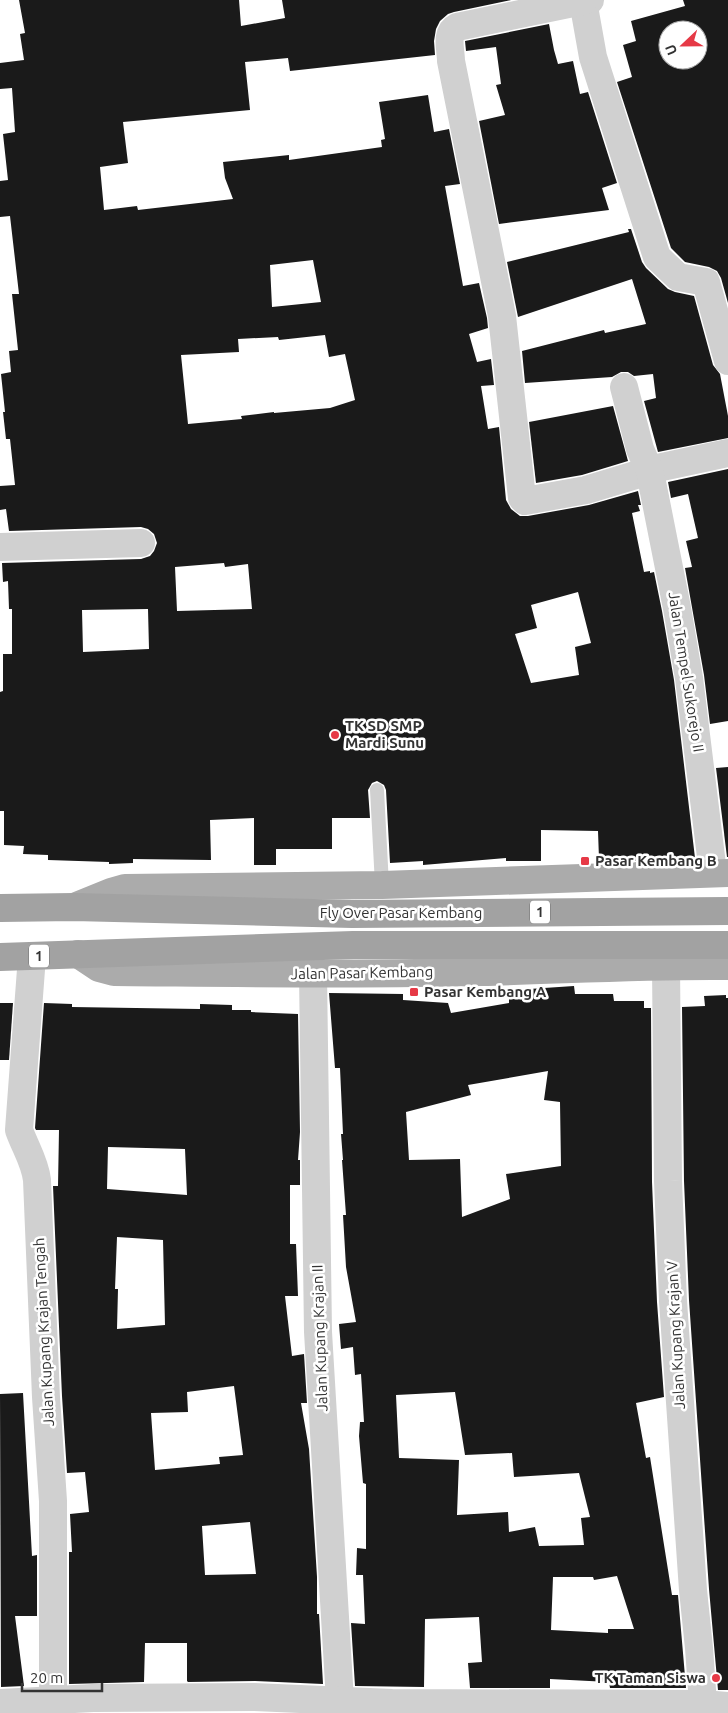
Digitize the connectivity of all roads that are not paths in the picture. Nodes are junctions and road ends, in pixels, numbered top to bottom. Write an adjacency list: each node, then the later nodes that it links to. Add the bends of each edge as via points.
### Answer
1 (587, 1): 2 (street, via 593,57 657,257 678,277 706,282); 5 (street, via 457,27 450,34 451,61 502,316 522,498 525,501 586,490)
2 (728, 360)
3 (624, 387): 5 (street, Jalan Tempel Sukorejo II, via 640,449)
4 (728, 453): 5 (street)
5 (650, 472): 9 (street, Jalan Tempel Sukorejo II, via 689,678 711,844)
6 (141, 543): 7 (street)
7 (0, 548)
8 (377, 790): 10 (lane)
9 (721, 873): 10 (main road)
10 (382, 885): 11 (main road, via 125,888)
11 (74, 907): 12 (highway, 1); 13 (highway, Fly Over Pasar Kembang / 1, via 352,914)
12 (0, 908)
13 (728, 910)
14 (728, 945): 15 (highway, 1, via 353,945)
15 (78, 954): 16 (highway, 1); 20 (main road, Jalan Pasar Kembang, via 99,968 114,972)
16 (32, 956): 17 (highway, 1); 25 (street, Jalan Kupang Krajan Tengah, via 19,1130 36,1169 37,1180 53,1501)
17 (0, 957)
18 (666, 965): 19 (main road, Jalan Pasar Kembang); 20 (main road, Jalan Pasar Kembang); 24 (street, Jalan Kupang Krajan V, via 668,1181 673,1300 699,1648)
19 (728, 966)
20 (313, 974): 26 (street, Jalan Kupang Krajan II, via 318,1332)
21 (0, 1703): 25 (street)
22 (146, 1705): 23 (street); 25 (street)
23 (263, 1705): 26 (street)
24 (715, 1705): 28 (street)
25 (53, 1706)
26 (341, 1707): 27 (street)
27 (435, 1708): 28 (street)
28 (618, 1709)

